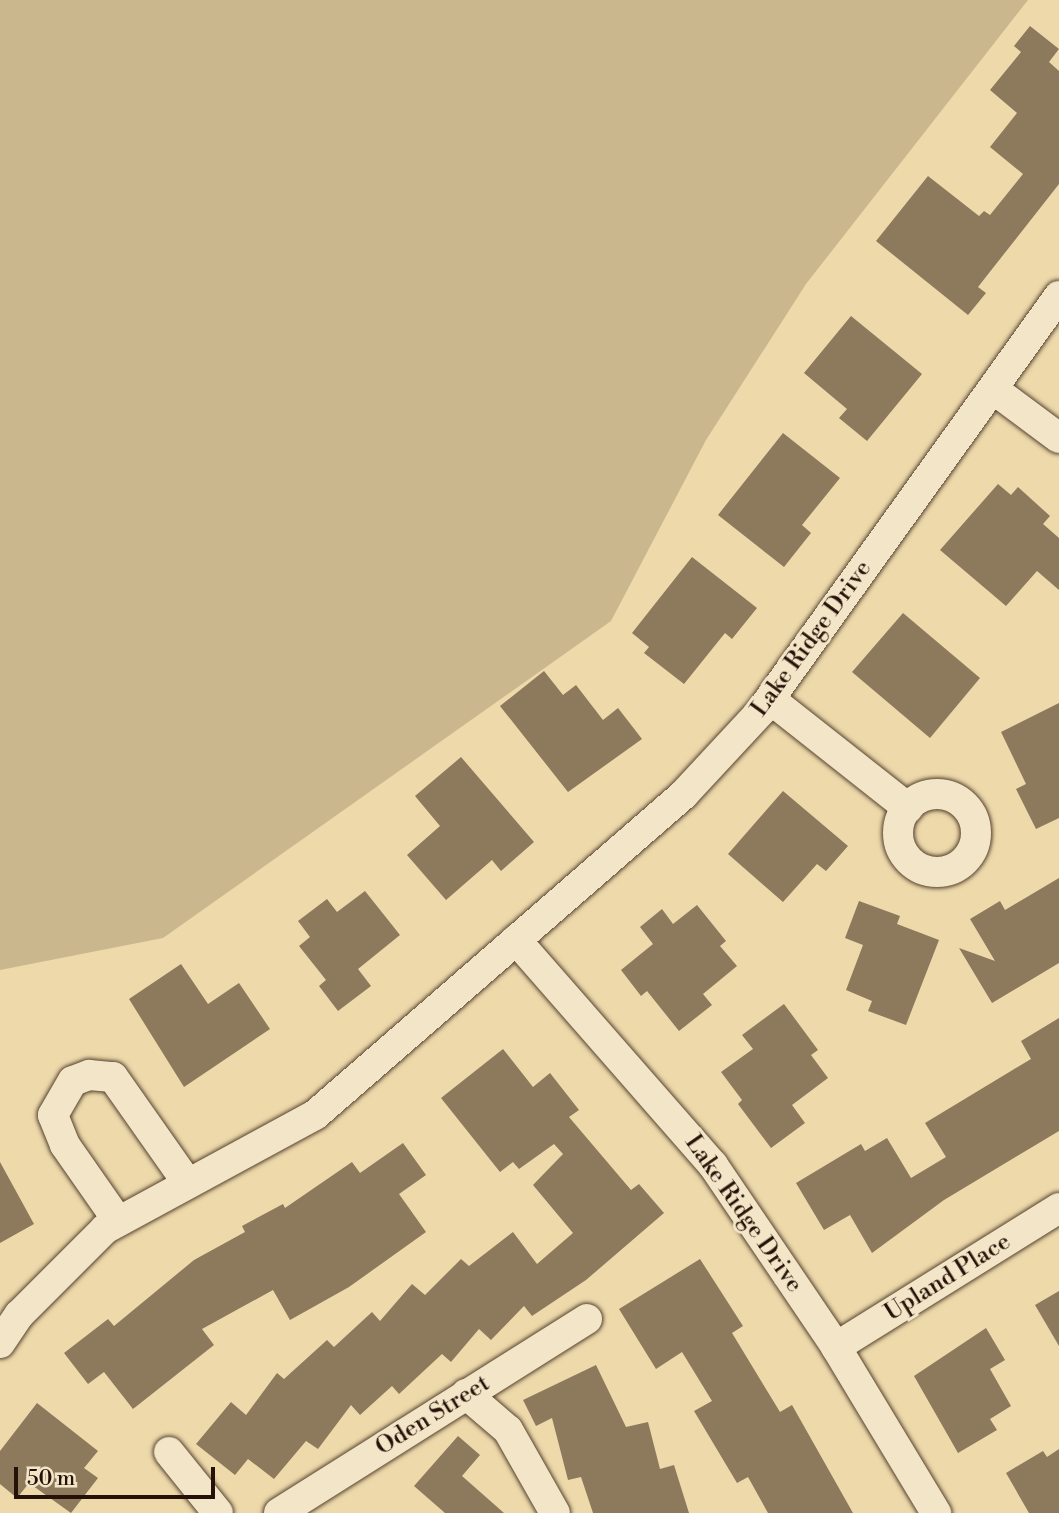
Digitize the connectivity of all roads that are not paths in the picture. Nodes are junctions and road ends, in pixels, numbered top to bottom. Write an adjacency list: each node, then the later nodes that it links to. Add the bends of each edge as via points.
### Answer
1 (1059, 296): 2 (street, Lake Ridge Drive)
2 (993, 389): 3 (street); 4 (street, Lake Ridge Drive)
3 (1059, 438)
4 (770, 699): 5 (street); 6 (street, Lake Ridge Drive, via 684,794)
5 (908, 808)
6 (516, 940): 7 (street, Lake Ridge Drive, via 314,1115); 12 (street, Lake Ridge Drive, via 713,1165)
7 (186, 1181): 9 (street, Lake Ridge Drive); 9 (street, via 113,1077 89,1075 73,1081 53,1115 65,1145)
8 (1059, 1208): 12 (street, Upland Place)
9 (118, 1221): 11 (street, Lake Ridge Drive, via 19,1315)
10 (587, 1319): 13 (street, Oden Street)
11 (0, 1343)
12 (836, 1348): 18 (street, Lake Ridge Drive)
13 (466, 1394): 16 (street, Oden Street); 17 (street, via 508,1430)
14 (169, 1452): 15 (street)
15 (218, 1513)
16 (279, 1513)
17 (555, 1513)
18 (936, 1513)

